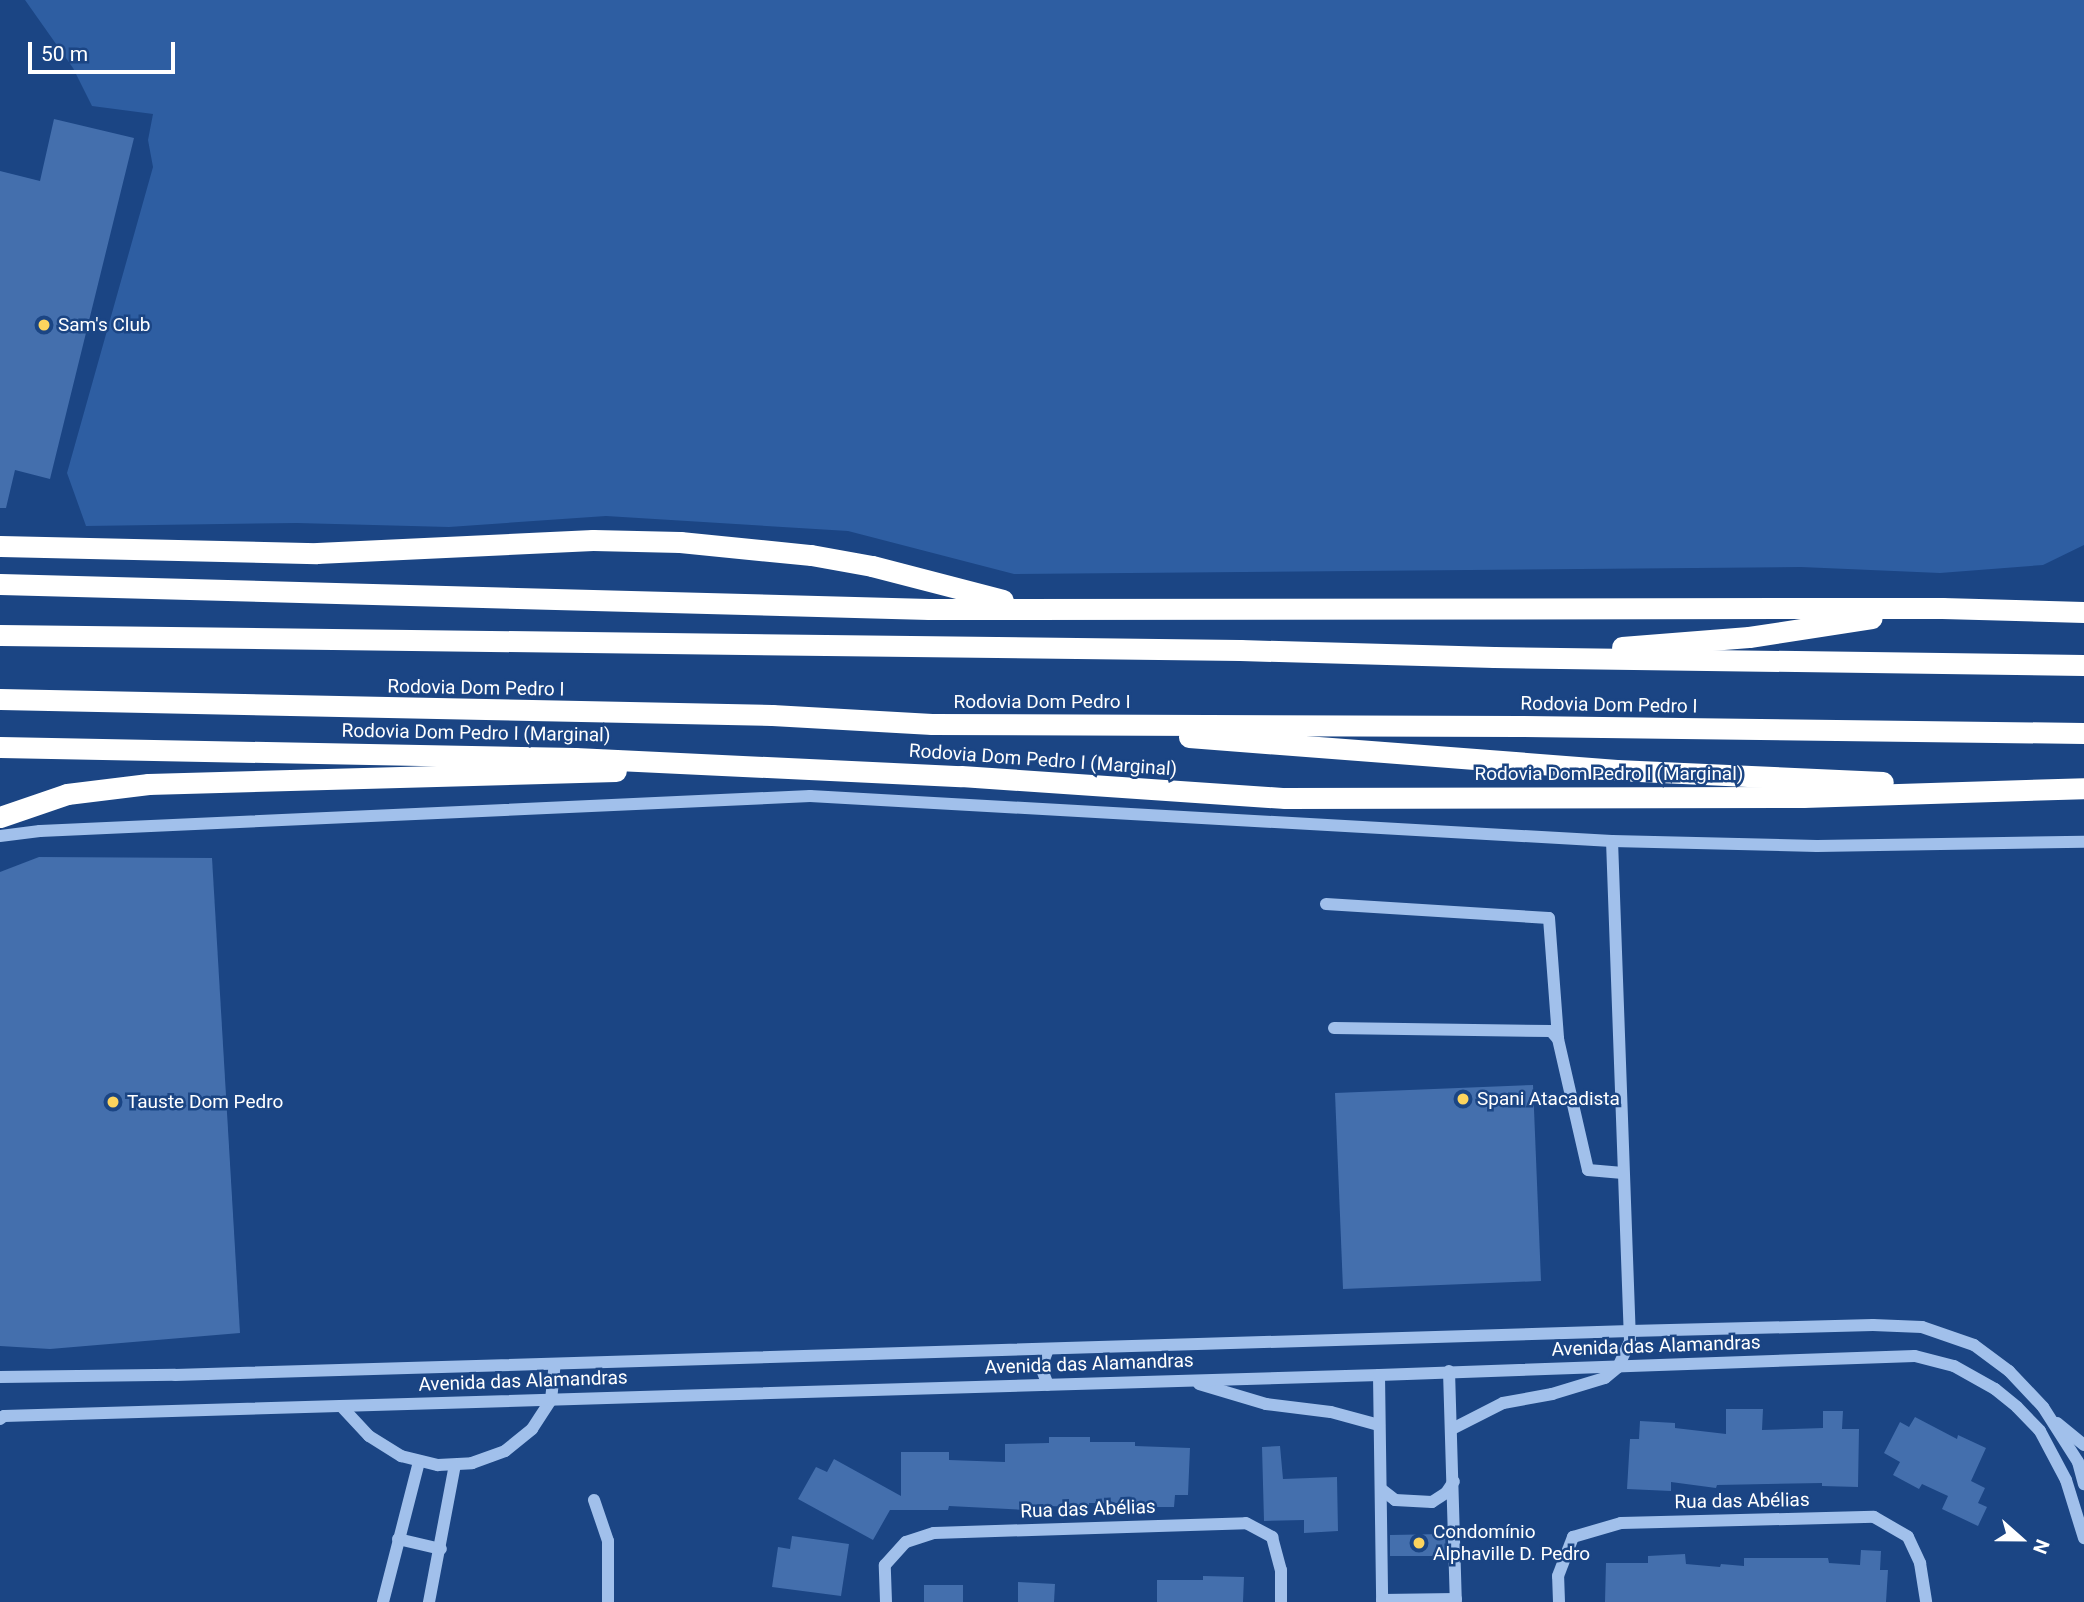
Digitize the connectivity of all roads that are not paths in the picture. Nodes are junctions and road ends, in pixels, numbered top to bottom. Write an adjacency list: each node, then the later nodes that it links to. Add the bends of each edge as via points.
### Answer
1 (0, 546): 3 (highway, via 317,553 593,540 680,541 872,566)
2 (0, 584): 3 (highway, via 929,609)
3 (1029, 606): 4 (highway)
4 (1942, 608): 5 (highway); 7 (highway, via 1749,637)
5 (2084, 612)
6 (0, 635): 7 (highway)
7 (1494, 657): 8 (highway)
8 (2084, 665)
9 (0, 699): 10 (highway, Rodovia Dom Pedro I)
10 (1012, 724): 11 (highway, Rodovia Dom Pedro I); 15 (highway, via 1617,769)
11 (2084, 733)
12 (0, 747): 13 (highway, Rodovia Dom Pedro I (Marginal), via 548,757)
13 (727, 765): 15 (highway, Rodovia Dom Pedro I (Marginal), via 1285,798 1803,797); 16 (highway, via 555,775 148,784 66,794)
14 (2084, 788): 15 (highway, Rodovia Dom Pedro I (Marginal))
15 (2038, 789)
16 (0, 817)
17 (0, 836): 18 (street, via 810,796)
18 (1612, 841): 19 (street, via 1817,846); 23 (street)
19 (2084, 842)
20 (1326, 904): 22 (street, via 1549,918)
21 (1334, 1028): 22 (street, via 1551,1031)
22 (1558, 1039): 23 (street, via 1588,1170)
23 (1623, 1173): 24 (street)
24 (1630, 1331): 25 (street, Avenida das Alamandras); 27 (street); 36 (street, Avenida das Alamandras, via 1873,1325 1934,1329 1975,1345 2009,1371)
25 (1048, 1349): 26 (street, Avenida das Alamandras); 32 (street, via 1041,1367)
26 (555, 1364): 30 (street, Avenida das Alamandras); 33 (street)
27 (1618, 1367): 28 (street, Avenida das Alamandras); 38 (street, via 1605,1378 1503,1403); 46 (street, Avenida das Alamandras, via 1915,1356 1954,1366 1996,1389 2040,1431 2066,1480)
28 (1449, 1371): 29 (street, Avenida das Alamandras); 38 (street)
29 (1379, 1375): 31 (street, Avenida das Alamandras); 37 (street)
30 (0, 1377)
31 (1187, 1381): 32 (street, Avenida das Alamandras); 37 (street, via 1266,1404 1331,1412)
32 (1048, 1385): 33 (street, Avenida das Alamandras)
33 (551, 1400): 34 (street, Avenida das Alamandras); 41 (street, via 543,1416 519,1441 489,1458)
34 (341, 1406): 35 (street, Avenida das Alamandras); 40 (street, via 384,1447)
35 (1, 1416)
36 (2049, 1416): 39 (street); 43 (street, Avenida das Alamandras, via 2078,1462)
37 (1380, 1425): 44 (street)
38 (1452, 1429): 42 (street)
39 (2084, 1444)
40 (419, 1462): 41 (street); 47 (street)
41 (455, 1465): 48 (street)
42 (1454, 1481): 44 (street, via 1432,1502 1395,1500); 50 (street)
43 (2084, 1484)
44 (1381, 1489): 49 (street)
45 (594, 1500): 53 (street, via 608,1541)
46 (2084, 1538)
47 (398, 1539): 48 (street); 51 (street)
48 (441, 1549): 52 (street)
49 (1382, 1601): 50 (street)
50 (1456, 1601)
51 (383, 1602)
52 (429, 1602)
53 (608, 1602)
54 (886, 1602): 55 (street, Rua das Abélias, via 885,1565 906,1542 934,1533 1246,1524 1272,1537 1281,1570)
55 (1281, 1602)
56 (1559, 1602): 57 (street, Rua das Abélias, via 1558,1576 1573,1537 1621,1523 1874,1517 1908,1537 1920,1563)
57 (1926, 1602)

